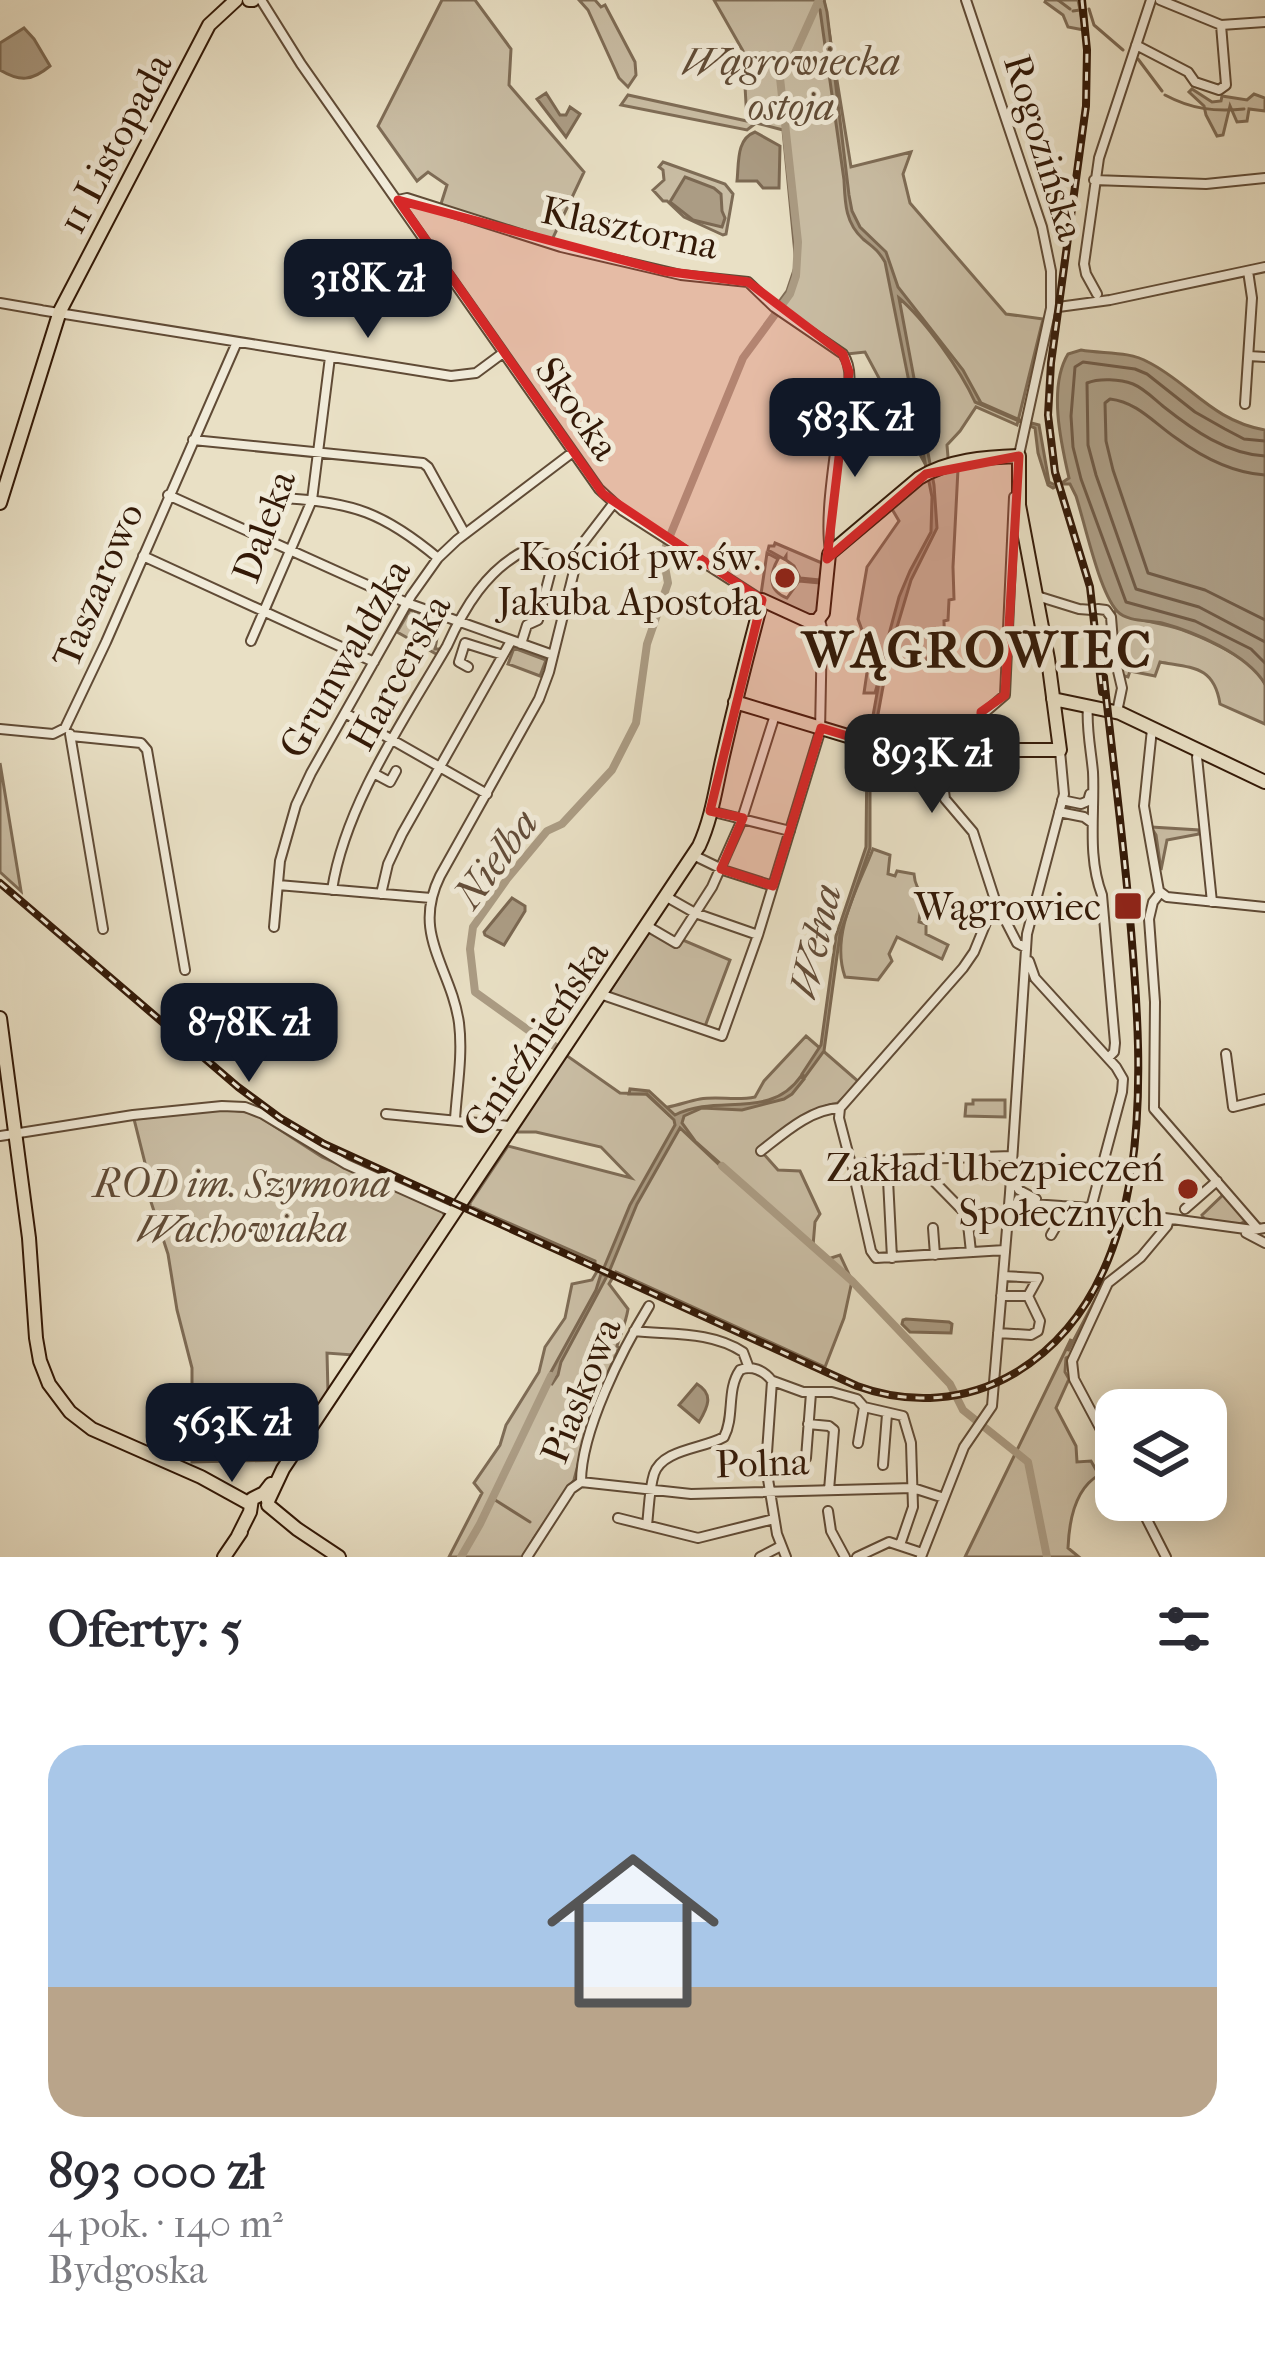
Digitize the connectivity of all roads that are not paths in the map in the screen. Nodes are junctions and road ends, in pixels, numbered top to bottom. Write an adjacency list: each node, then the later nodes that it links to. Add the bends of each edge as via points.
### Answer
1 (249, 0): 9 (street, Skocka, via 273,21); 16 (main road, 11 Listopada, via 215,17)
2 (966, 0): 14 (street, Rogozińska, via 1046,244)
3 (1155, 0): 5 (street); 6 (street)
4 (1265, 22): 5 (street)
5 (1221, 25): 6 (street, via 1220,90)
6 (1136, 46): 8 (street)
7 (1265, 178): 8 (street)
8 (1094, 180): 12 (street, via 1084,262)
9 (396, 193): 19 (street, Skocka); 36 (street, Klasztorna, via 542,242 745,281 843,353 846,404)
10 (1265, 267): 11 (street)
11 (1248, 271): 12 (street, via 1117,298); 20 (street)
12 (1092, 294): 14 (street)
13 (0, 303): 15 (street)
14 (1052, 308): 27 (street, Rogozińska)
15 (42, 311): 16 (street); 18 (street, via 51,324)
16 (59, 314): 17 (street); 18 (main road, 11 Listopada)
17 (237, 342): 21 (street); 24 (street, Taszarowo)
18 (49, 344): 30 (main road, 11 Listopada)
19 (503, 353): 21 (street, via 462,376); 25 (street, Skocka)
20 (1249, 356): 22 (street); 23 (street)
21 (330, 357): 26 (street, Daleka)
22 (1265, 357)
23 (1245, 404)
24 (193, 440): 26 (street); 28 (street, Taszarowo)
25 (572, 452): 31 (street, Skocka); 34 (street, Grunwaldzka)
26 (318, 453): 29 (street, Daleka); 34 (street, via 426,464)
27 (1019, 456): 33 (main road); 36 (main road, via 922,476)
28 (168, 495): 35 (street); 38 (street, Taszarowo)
29 (312, 500): 32 (street, via 284,498); 35 (street, Daleka); 39 (street, via 377,515)
30 (0, 503)
31 (614, 504): 40 (street); 44 (street, Skocka)
32 (280, 505)
33 (1017, 527): 41 (main road); 42 (street)
34 (465, 534): 39 (street, Grunwaldzka)
35 (291, 551): 45 (street); 46 (street, Daleka)
36 (830, 553): 47 (main road, Klasztorna)
37 (555, 555): 40 (street, Harcerska); 48 (street, Harcerska, via 518,554 483,584); 50 (street, via 538,620)
38 (143, 556): 46 (street); 64 (street, Taszarowo)
39 (438, 558): 45 (street, Grunwaldzka)
40 (577, 560): 52 (street)
41 (1030, 565): 42 (street); 43 (main road)
42 (1010, 568): 68 (street, via 1005,695 983,714)
43 (1036, 596): 55 (main road); 58 (street, via 1111,617 1122,688)
44 (762, 600): 47 (main road); 56 (main road, Gnieźnieńska)
45 (406, 604): 48 (street); 53 (street, Grunwaldzka)
46 (264, 611): 49 (street, Daleka); 53 (street)
47 (819, 619): 61 (street, Klasztorna)
48 (458, 622): 50 (street); 65 (street, Harcerska)
49 (250, 641)
50 (516, 643): 51 (street); 52 (street)
51 (503, 655): 54 (street, via 465,643 459,662); 71 (street)
52 (553, 655): 77 (street)
53 (374, 662): 59 (street, Grunwaldzka)
54 (468, 667)
55 (1053, 699): 57 (main road); 69 (main road)
56 (736, 702): 60 (main road); 79 (main road, Gnieźnieńska)
57 (1090, 710): 58 (main road); 75 (street)
58 (1117, 712): 62 (main road)
59 (345, 713): 65 (street); 86 (street, Grunwaldzka, via 296,805)
60 (776, 713): 61 (main road); 81 (street)
61 (819, 728): 66 (main road); 83 (street, Klasztorna)
62 (1152, 728): 70 (main road); 89 (street, via 1144,806)
63 (0, 729): 64 (street)
64 (68, 732): 99 (street); 102 (street, via 147,750)
65 (393, 741): 71 (street); 73 (street, Harcerska)
66 (874, 746): 67 (main road); 76 (street, via 902,755 904,778)
67 (964, 748): 68 (main road); 76 (street)
68 (981, 748): 69 (main road)
69 (1060, 750): 78 (street)
70 (1198, 750): 74 (main road); 93 (street)
71 (440, 767): 77 (street); 90 (street, via 397,844)
72 (396, 771): 73 (street, via 390,782)
73 (375, 773): 88 (street, Harcerska, via 343,840)
74 (1265, 782)
75 (1093, 785): 78 (street, via 1086,802); 82 (street)
76 (944, 790): 94 (street, via 970,828)
77 (487, 794): 92 (street)
78 (1063, 800): 80 (street)
79 (710, 811): 81 (street); 84 (main road, Gnieźnieńska)
80 (1059, 812): 82 (street); 101 (street)
81 (742, 819): 83 (street); 85 (street)
82 (1090, 822): 107 (street, via 1115,1046)
83 (790, 831): 87 (street, Klasztorna)
84 (693, 855): 85 (street); 91 (main road, Gnieźnieńska)
85 (721, 869): 87 (street); 96 (street)
86 (278, 885): 88 (street); 98 (street, Grunwaldzka)
87 (773, 886): 100 (street, Klasztorna)
88 (332, 890): 90 (street)
89 (1160, 893): 93 (street); 119 (street, via 1149,916 1154,1107)
90 (381, 894): 92 (street)
91 (667, 897): 96 (street); 97 (main road, Gnieźnieńska)
92 (431, 898): 111 (street, via 430,937 460,1033)
93 (1212, 902): 95 (street)
94 (994, 906): 101 (street); 109 (street, via 963,968)
95 (1265, 907)
96 (695, 913): 97 (street, via 676,944); 100 (street)
97 (646, 926): 104 (main road, Gnieźnieńska)
98 (274, 927)
99 (103, 929)
100 (758, 935): 104 (street, Klasztorna, via 722,1036)
101 (1028, 944): 103 (street)
102 (185, 970)
103 (1029, 975): 107 (street); 115 (street)
104 (600, 994): 112 (main road, Gnieźnieńska)
105 (0, 1018): 113 (main road)
106 (1226, 1054): 108 (street, via 1233,1107)
107 (1108, 1058): 122 (street, via 1123,1088)
108 (1265, 1100)
109 (840, 1108): 114 (street, via 808,1118); 118 (street)
110 (386, 1114): 111 (street)
111 (455, 1119): 112 (street)
112 (512, 1127): 124 (main road, Gnieźnieńska)
113 (8, 1135): 124 (street, via 244,1106); 155 (main road, via 49,1384 92,1430)
114 (761, 1151)
115 (1012, 1156): 117 (street); 120 (street)
116 (887, 1160): 117 (street); 118 (street); 132 (street)
117 (918, 1160): 130 (street, via 967,1215)
118 (854, 1166): 132 (street, via 872,1255)
119 (1216, 1181): 123 (street); 127 (street)
120 (1017, 1197): 121 (street); 122 (street); 129 (street)
121 (1061, 1206): 122 (street); 128 (street)
122 (1091, 1208): 125 (street)
123 (1185, 1209)
124 (454, 1213): 155 (main road, Gnieźnieńska)
125 (1169, 1219): 127 (street); 144 (street, via 1108,1283 1072,1361)
126 (933, 1228): 131 (street)
127 (1259, 1232)
128 (1051, 1235)
129 (1005, 1250): 130 (street); 133 (street)
130 (971, 1252): 131 (street)
131 (934, 1255): 132 (street)
132 (892, 1258)
133 (1003, 1276): 134 (street); 135 (street, via 1038,1278)
134 (1001, 1296): 135 (street); 138 (street)
135 (1028, 1297): 138 (street, via 1038,1331)
136 (649, 1306): 137 (street, Piaskowa)
137 (634, 1330): 139 (street, via 709,1337 743,1352); 149 (street, Piaskowa, via 599,1408)
138 (998, 1333): 154 (street, via 993,1402)
139 (749, 1368): 140 (street); 151 (street, via 733,1380 724,1438 665,1459)
140 (772, 1381): 141 (street); 153 (street)
141 (811, 1393): 142 (street, via 832,1392); 145 (street)
142 (865, 1407): 143 (street); 146 (street)
143 (886, 1414): 148 (street); 150 (street, via 907,1424)
144 (1095, 1418)
145 (808, 1424): 147 (street); 152 (street, via 834,1430)
146 (858, 1443)
147 (806, 1458)
148 (883, 1465)
149 (581, 1482): 151 (street, Polna); 166 (street, Piaskowa)
150 (913, 1488): 152 (street, Polna); 154 (street, Polna); 161 (street)
151 (652, 1490): 153 (street, Polna); 160 (street)
152 (829, 1490): 153 (street, Polna)
153 (769, 1492): 158 (street)
154 (944, 1498): 163 (street)
155 (259, 1504): 164 (main road, Gnieźnieńska); 165 (main road)
156 (828, 1511): 169 (street)
157 (618, 1518): 160 (street)
158 (774, 1519): 160 (street, via 698,1538); 162 (street)
159 (1148, 1521): 171 (street)
160 (647, 1526)
161 (900, 1545): 163 (street); 170 (street, via 887,1542)
162 (781, 1546): 167 (street); 168 (street)
163 (921, 1555)
164 (224, 1557)
165 (339, 1557)
166 (527, 1557)
167 (760, 1557)
168 (786, 1557)
169 (845, 1557)
170 (857, 1557)
171 (1166, 1557)

